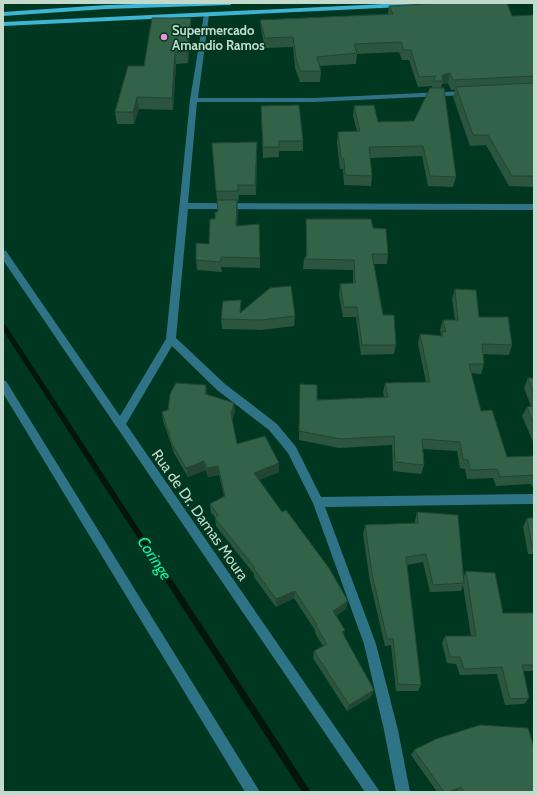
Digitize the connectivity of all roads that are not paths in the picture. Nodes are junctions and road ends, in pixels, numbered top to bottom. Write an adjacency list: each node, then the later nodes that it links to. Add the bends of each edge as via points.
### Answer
1 (230, 3): 3 (main road)
2 (444, 3): 5 (main road)
3 (106, 5): 4 (main road)
4 (3, 14)
5 (206, 15): 6 (main road); 8 (street)
6 (3, 24)
7 (471, 93): 8 (street, via 313,100)
8 (194, 100): 9 (street)
9 (185, 206): 10 (street); 12 (street)
10 (534, 207)
11 (3, 253): 14 (street, Rua de Dr. Damas Moura)
12 (171, 339): 14 (street); 16 (street, via 221,387 273,427 292,450)
13 (3, 384): 17 (street)
14 (120, 425): 18 (street, Rua de Dr. Damas Moura)
15 (534, 499): 16 (street)
16 (318, 502): 19 (street, via 370,644)
17 (253, 792)
18 (373, 792)
19 (403, 792)

